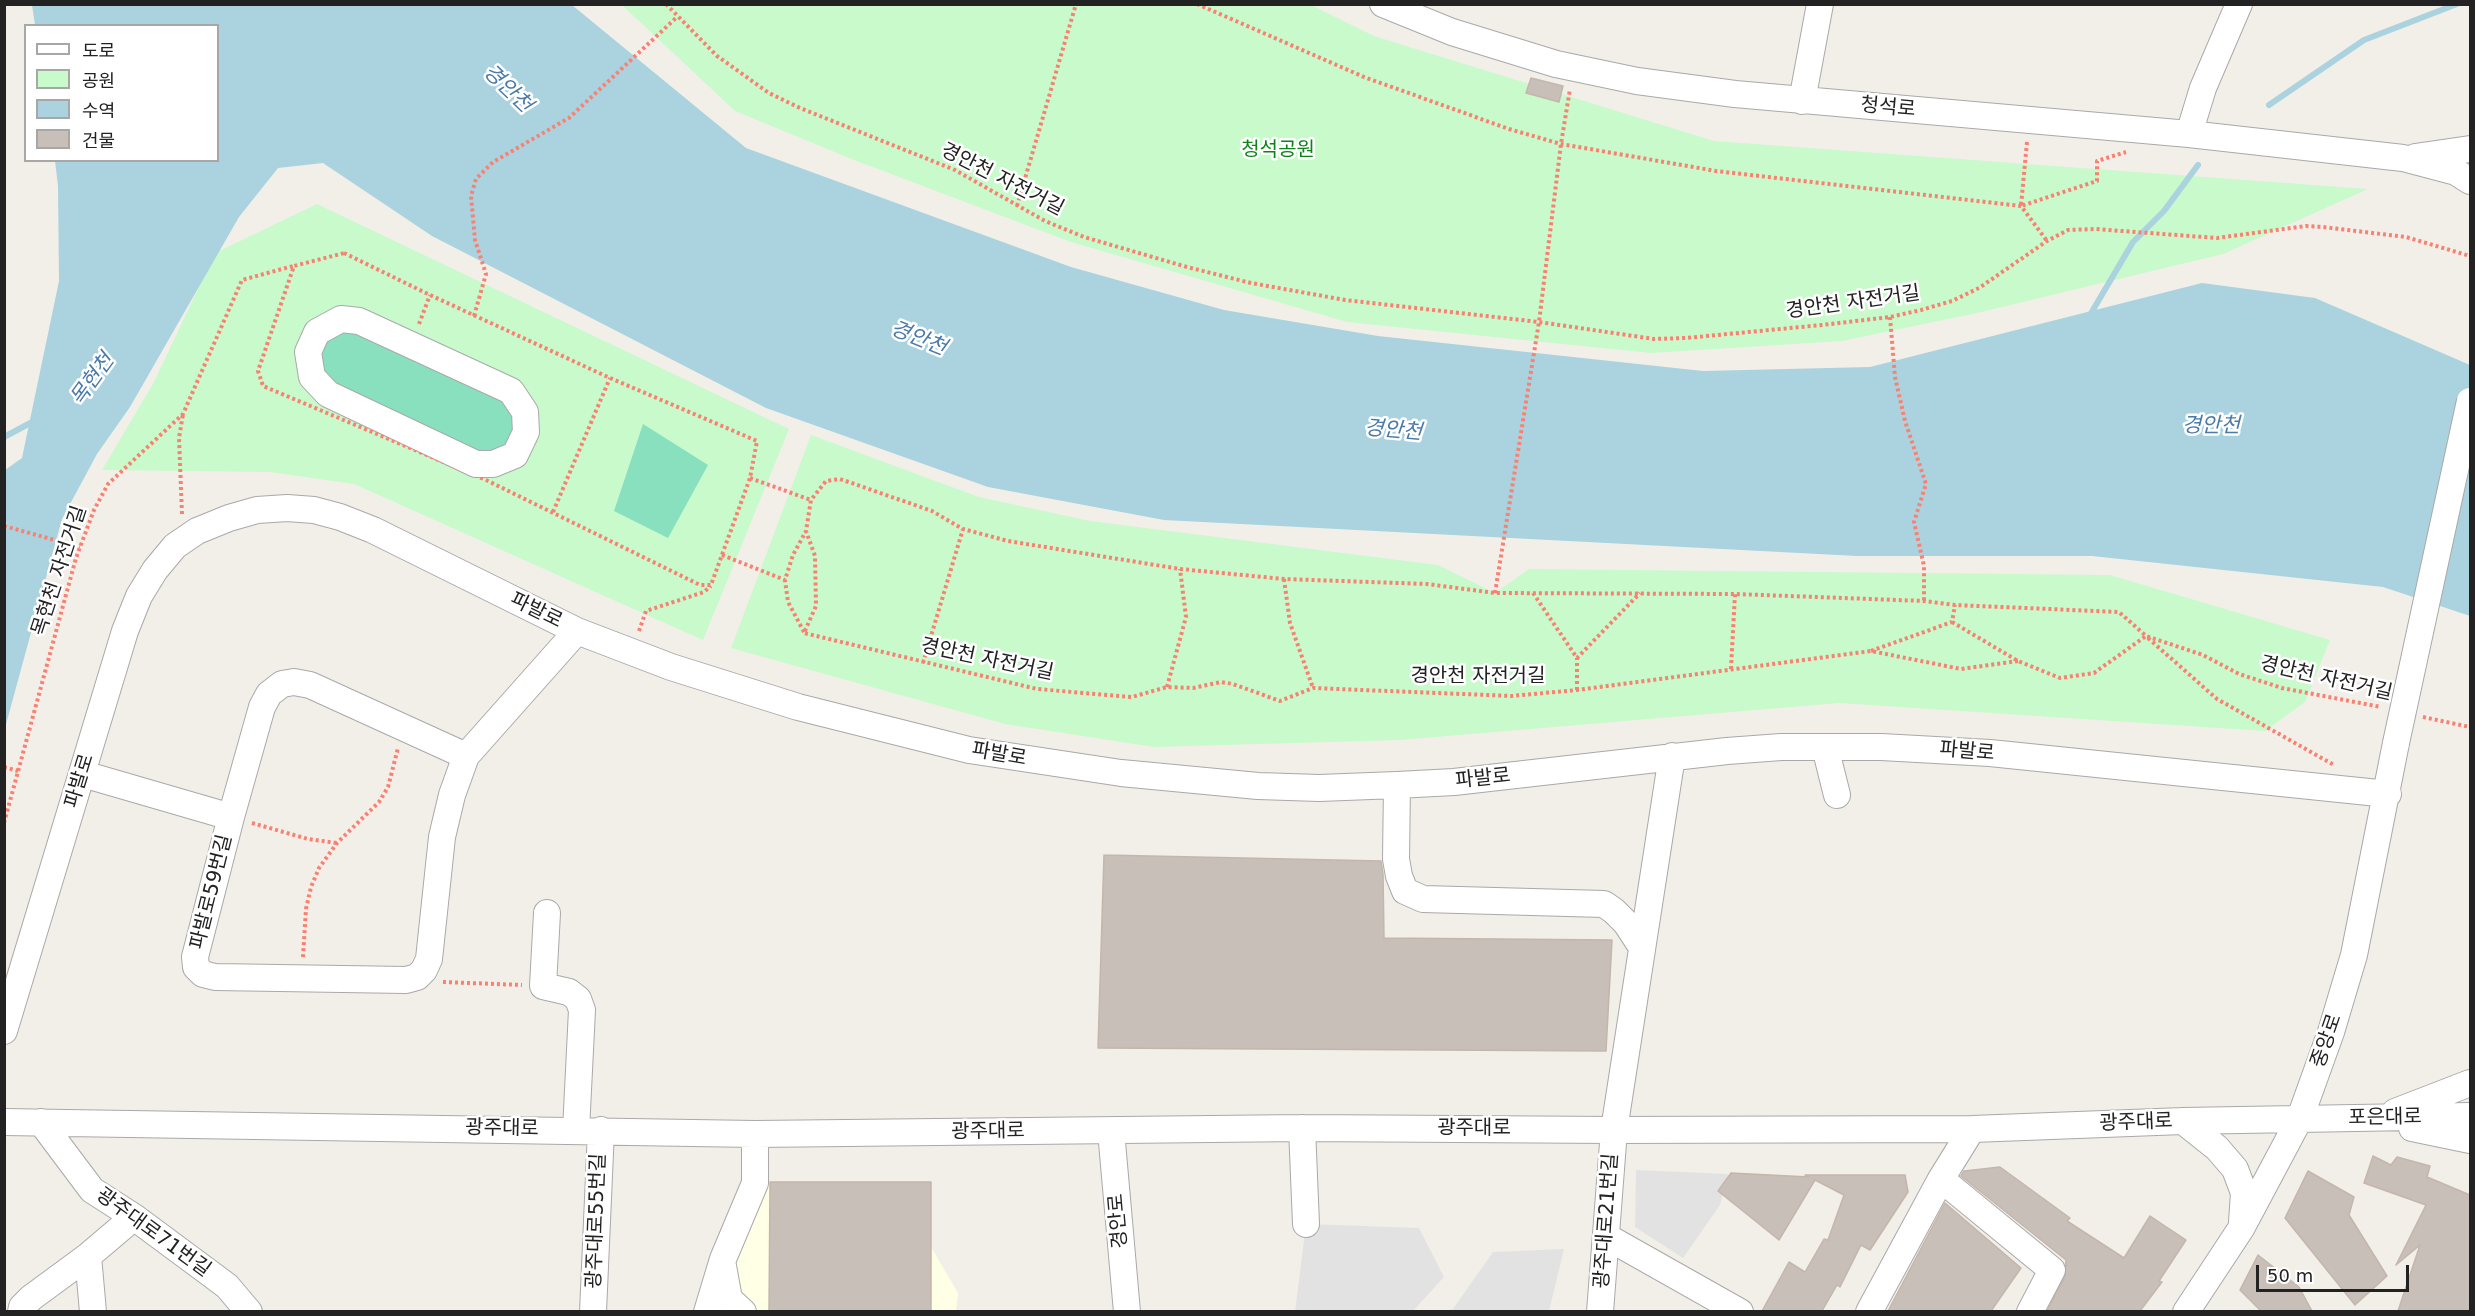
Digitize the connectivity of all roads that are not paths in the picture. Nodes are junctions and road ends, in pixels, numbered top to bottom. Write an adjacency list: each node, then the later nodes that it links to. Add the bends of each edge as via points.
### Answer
1 (1383, 4): 4 (street, 청석로, via 1452,32 1574,68 1685,88)
2 (1820, 4): 4 (street)
3 (2239, 4): 5 (street, via 2203,88)
4 (1802, 100): 5 (street, 청석로)
5 (2189, 134): 7 (street, 청석로)
6 (2467, 147): 7 (street)
7 (2403, 158): 8 (street)
8 (2429, 165): 9 (street, via 2456,172); 10 (street)
9 (2470, 181)
10 (2470, 198)
11 (411, 345): 11 (street, via 510,391 525,412 526,422 526,432 515,455 493,464 476,464 328,394 312,377 308,352 317,332 340,319 359,321)
12 (2470, 401): 19 (street, 중앙로, bridge)
13 (577, 632): 15 (street, 파발로59번길); 17 (street, 파발로, via 340,517 287,508 257,510 229,518 197,531 175,546 139,596); 18 (street, 파발로, via 798,707 969,750 1121,774 1258,786)
14 (1826, 747): 16 (street, 파발로); 19 (street, 파발로, via 1967,752); 20 (street)
15 (466, 756): 21 (street, 파발로59번길, via 310,685 282,684 269,694 262,707); 21 (street, 파발로59번길, via 442,837 429,959 417,977 406,980 203,974 196,967 195,957)
16 (1672, 756): 18 (street, 파발로, via 1592,768); 23 (street, 광주대로21번길)
17 (83, 774): 21 (street); 24 (street, 파발로)
18 (1397, 785): 23 (street, via 1396,859 1405,891 1423,899 1604,904 1626,923)
19 (2388, 794): 27 (street, 중앙로, via 2354,954)
20 (1837, 795)
21 (231, 817)
22 (547, 914): 34 (street, 광주대로55번길, via 543,986 569,992 578,999 582,1010)
23 (1641, 946): 35 (street, 광주대로21번길)
24 (4, 1031)
25 (2470, 1083): 28 (street)
26 (2470, 1116): 28 (street, 포은대로)
27 (2300, 1118): 28 (street, 포은대로); 29 (street, 광주대로); 42 (street, 중앙로)
28 (2373, 1119): 38 (street)
29 (2183, 1121): 33 (street, 광주대로); 42 (street, via 2217,1148 2235,1169 2244,1193)
30 (4, 1122): 31 (street, 광주대로)
31 (41, 1122): 34 (street, 광주대로); 40 (street, 광주대로71번길, via 92,1190)
32 (1302, 1128): 35 (street, 광주대로); 36 (street, 광주대로); 41 (street)
33 (1972, 1129): 35 (street, 광주대로); 39 (street)
34 (588, 1130): 37 (street, 광주대로); 49 (street, 광주대로55번길)
35 (1614, 1130): 43 (street, 광주대로21번길)
36 (1111, 1131): 37 (street, 광주대로); 52 (street, 경안로)
37 (755, 1134): 45 (street, via 755,1182)
38 (2470, 1140)
39 (1941, 1179): 55 (street); 56 (street, via 2052,1270)
40 (134, 1217): 44 (street); 48 (street, 광주대로71번길, via 227,1286)
41 (1306, 1224)
42 (2242, 1227): 57 (street, 중앙로)
43 (1607, 1238): 53 (street, 광주대로21번길); 54 (street)
44 (88, 1256): 46 (street, via 31,1298); 47 (street)
45 (723, 1259): 50 (street); 51 (street, via 729,1299)
46 (21, 1311)
47 (93, 1311)
48 (249, 1311)
49 (593, 1311)
50 (707, 1311)
51 (743, 1311)
52 (1127, 1311)
53 (1600, 1311)
54 (1740, 1311)
55 (1869, 1311)
56 (2030, 1311)
57 (2186, 1311)

